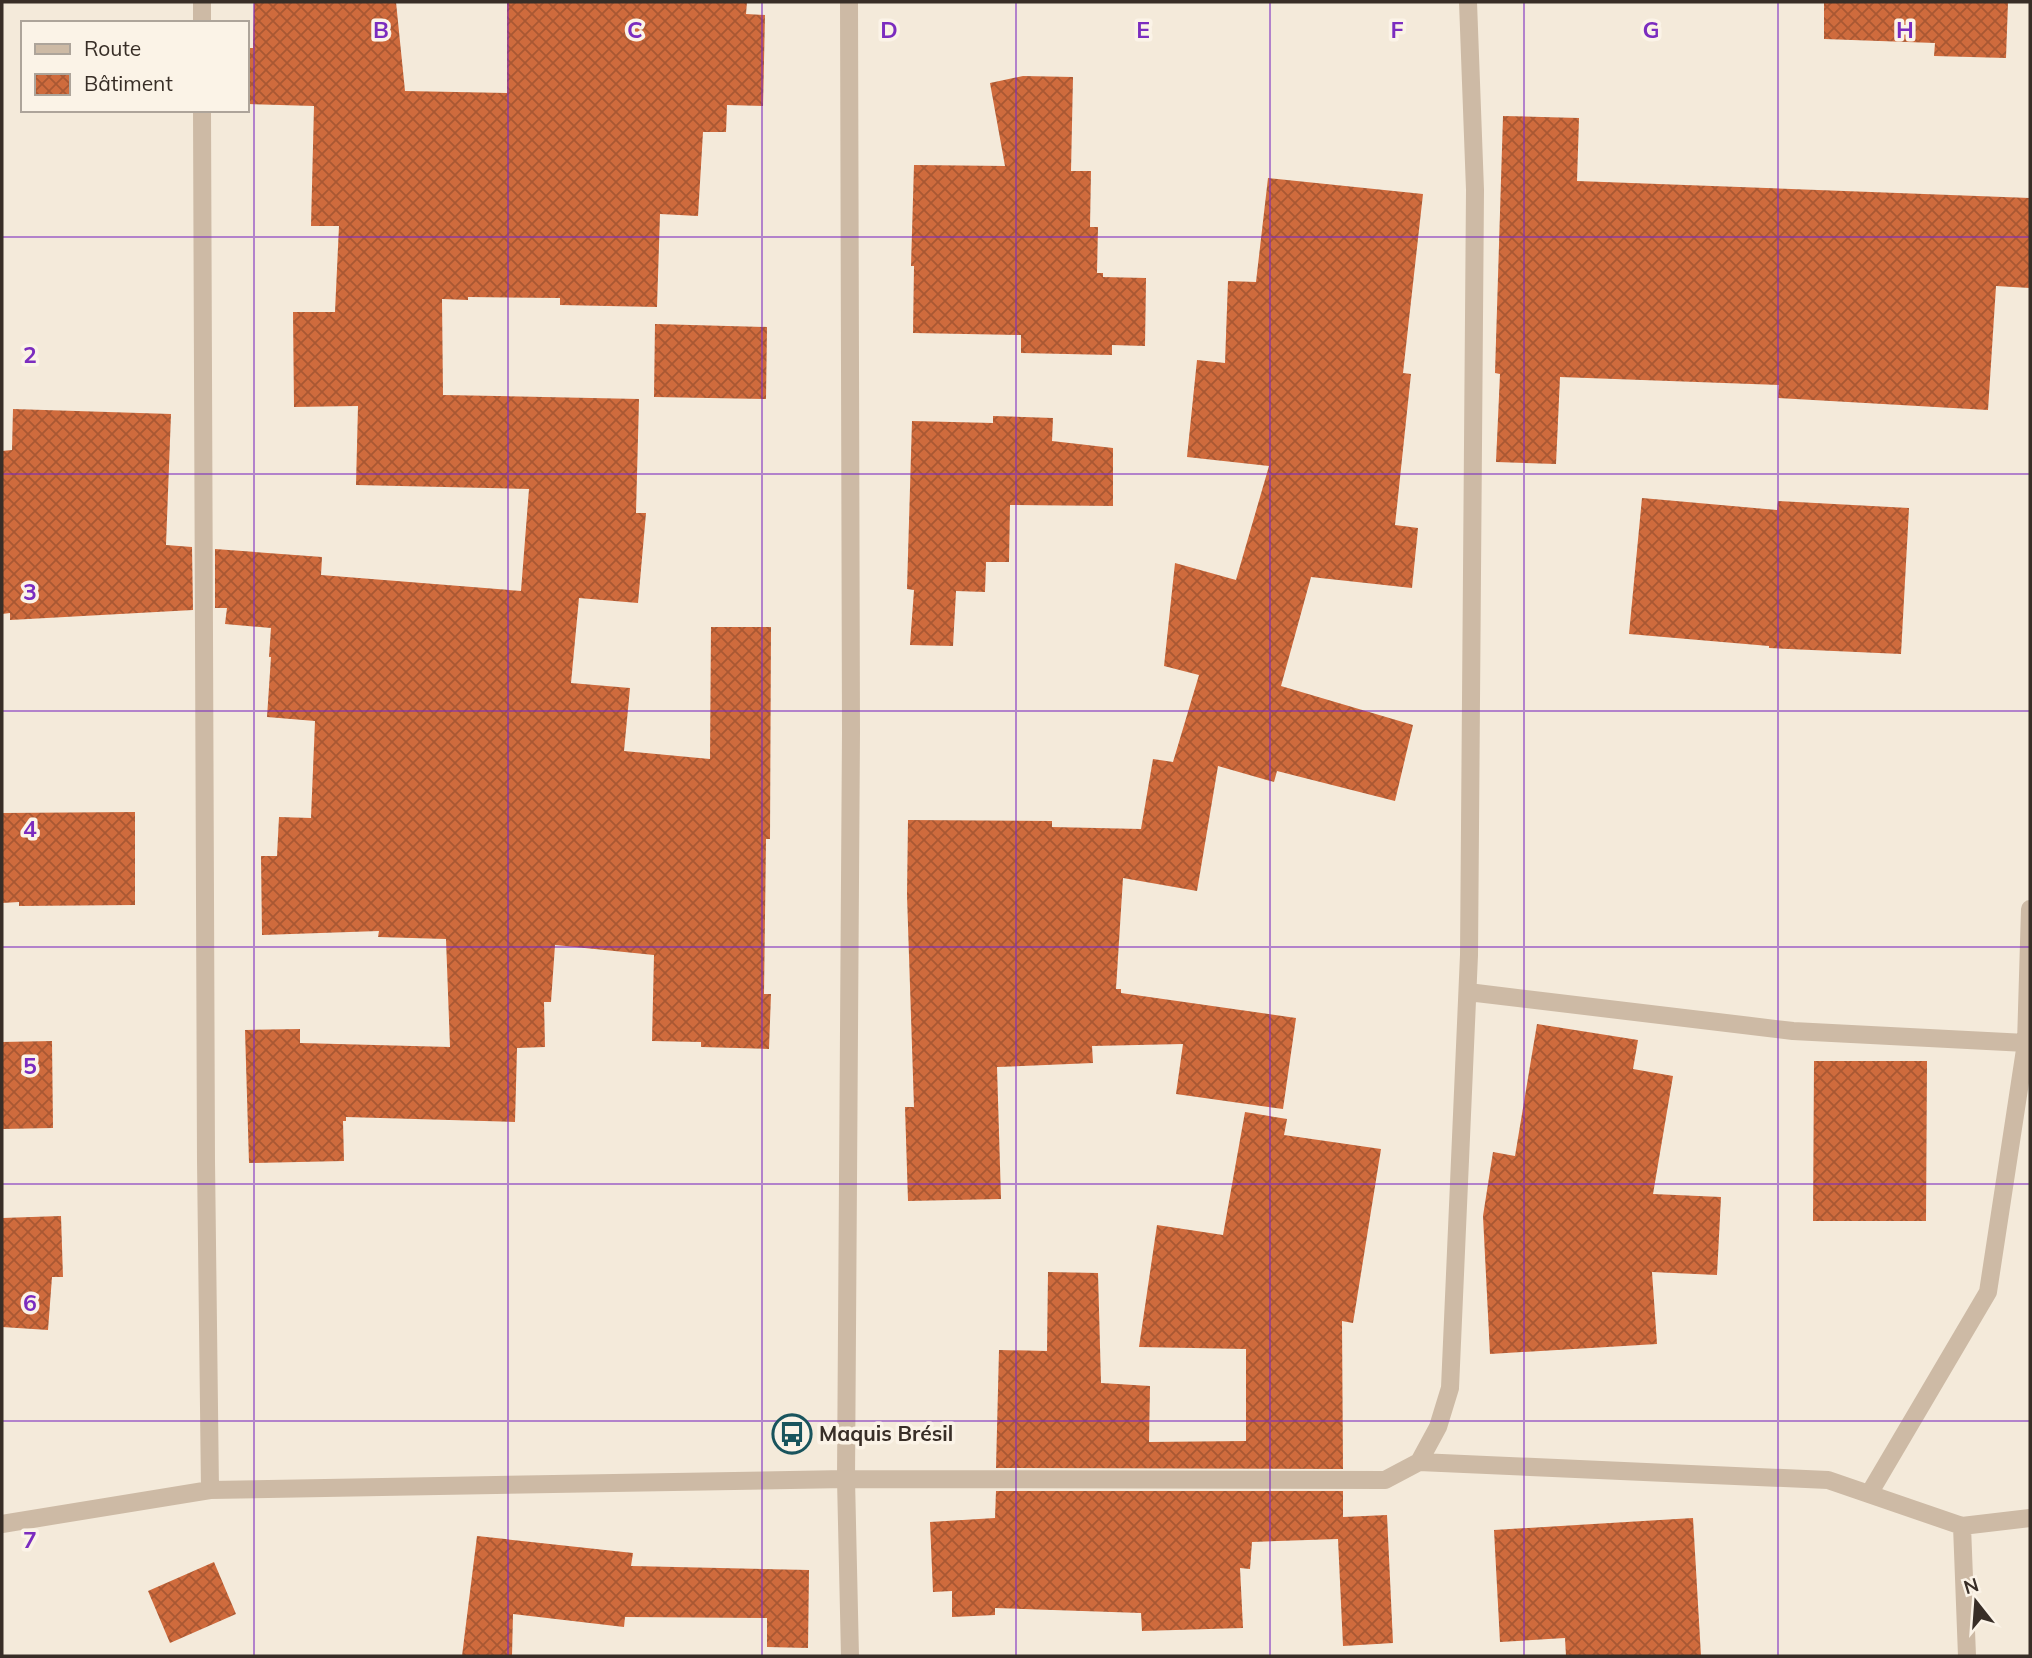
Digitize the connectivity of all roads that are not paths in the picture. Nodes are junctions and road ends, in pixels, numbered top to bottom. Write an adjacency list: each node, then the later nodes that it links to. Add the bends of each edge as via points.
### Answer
1 (202, 2): 4 (street)
2 (849, 2): 10 (street)
3 (1468, 2): 7 (street, via 1475,190)
4 (202, 21)
5 (202, 112): 11 (street)
6 (2030, 909): 8 (street)
7 (1468, 992): 8 (street, via 1793,1031); 9 (street, via 1450,1388 1438,1427)
8 (2028, 1043): 12 (street, via 1988,1292)
9 (1419, 1462): 10 (street, via 1385,1480); 12 (street, via 1828,1480)
10 (846, 1479): 11 (street); 16 (street)
11 (210, 1490): 14 (street)
12 (1870, 1494): 15 (street)
13 (2030, 1518): 15 (street)
14 (2, 1524)
15 (1962, 1526): 17 (street)
16 (850, 1656)
17 (1967, 1656)

